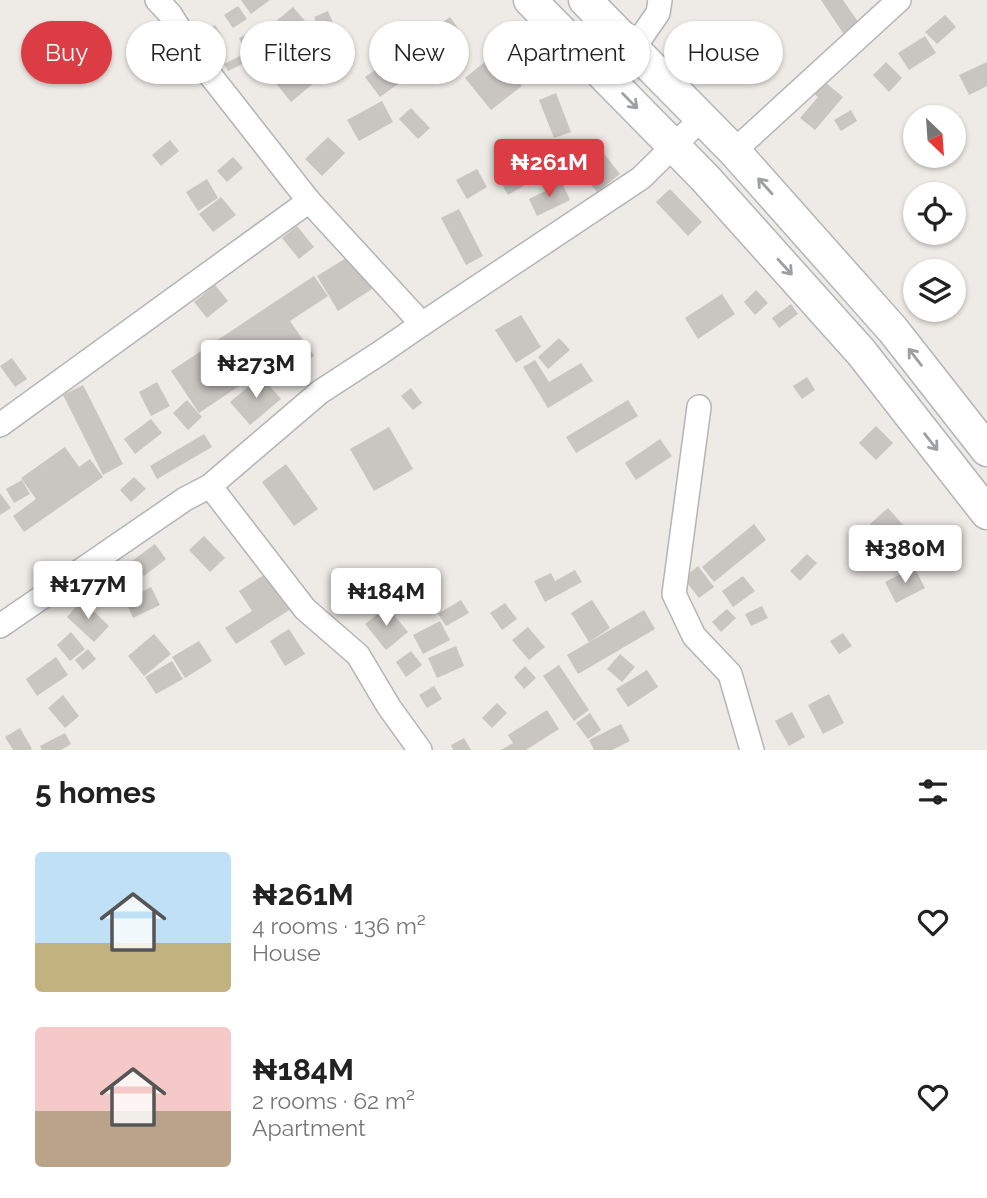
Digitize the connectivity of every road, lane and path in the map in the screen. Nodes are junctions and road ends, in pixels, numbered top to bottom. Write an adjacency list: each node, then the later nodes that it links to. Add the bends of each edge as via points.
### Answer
1 (157, 0): 12 (street)
2 (530, 0): 10 (main road, one-way to 10)
3 (585, 0): 6 (main road)
4 (660, 0): 7 (street)
5 (899, 0): 11 (street)
6 (606, 21)
7 (650, 25)
8 (650, 66): 9 (main road)
9 (701, 118): 10 (street); 11 (main road)
10 (674, 146): 13 (street, via 641,178); 18 (main road, one-way to 18, via 861,352)
11 (734, 151): 16 (main road, one-way to 11, via 893,330)
12 (309, 201): 13 (street); 15 (street)
13 (422, 324): 17 (street, via 320,392)
14 (699, 407): 21 (street, via 674,594 694,636 730,674)
15 (0, 425)
16 (987, 450)
17 (210, 486): 19 (street); 20 (street, via 305,609 358,655)
18 (987, 513)
19 (0, 626)
20 (420, 750)
21 (752, 750)

